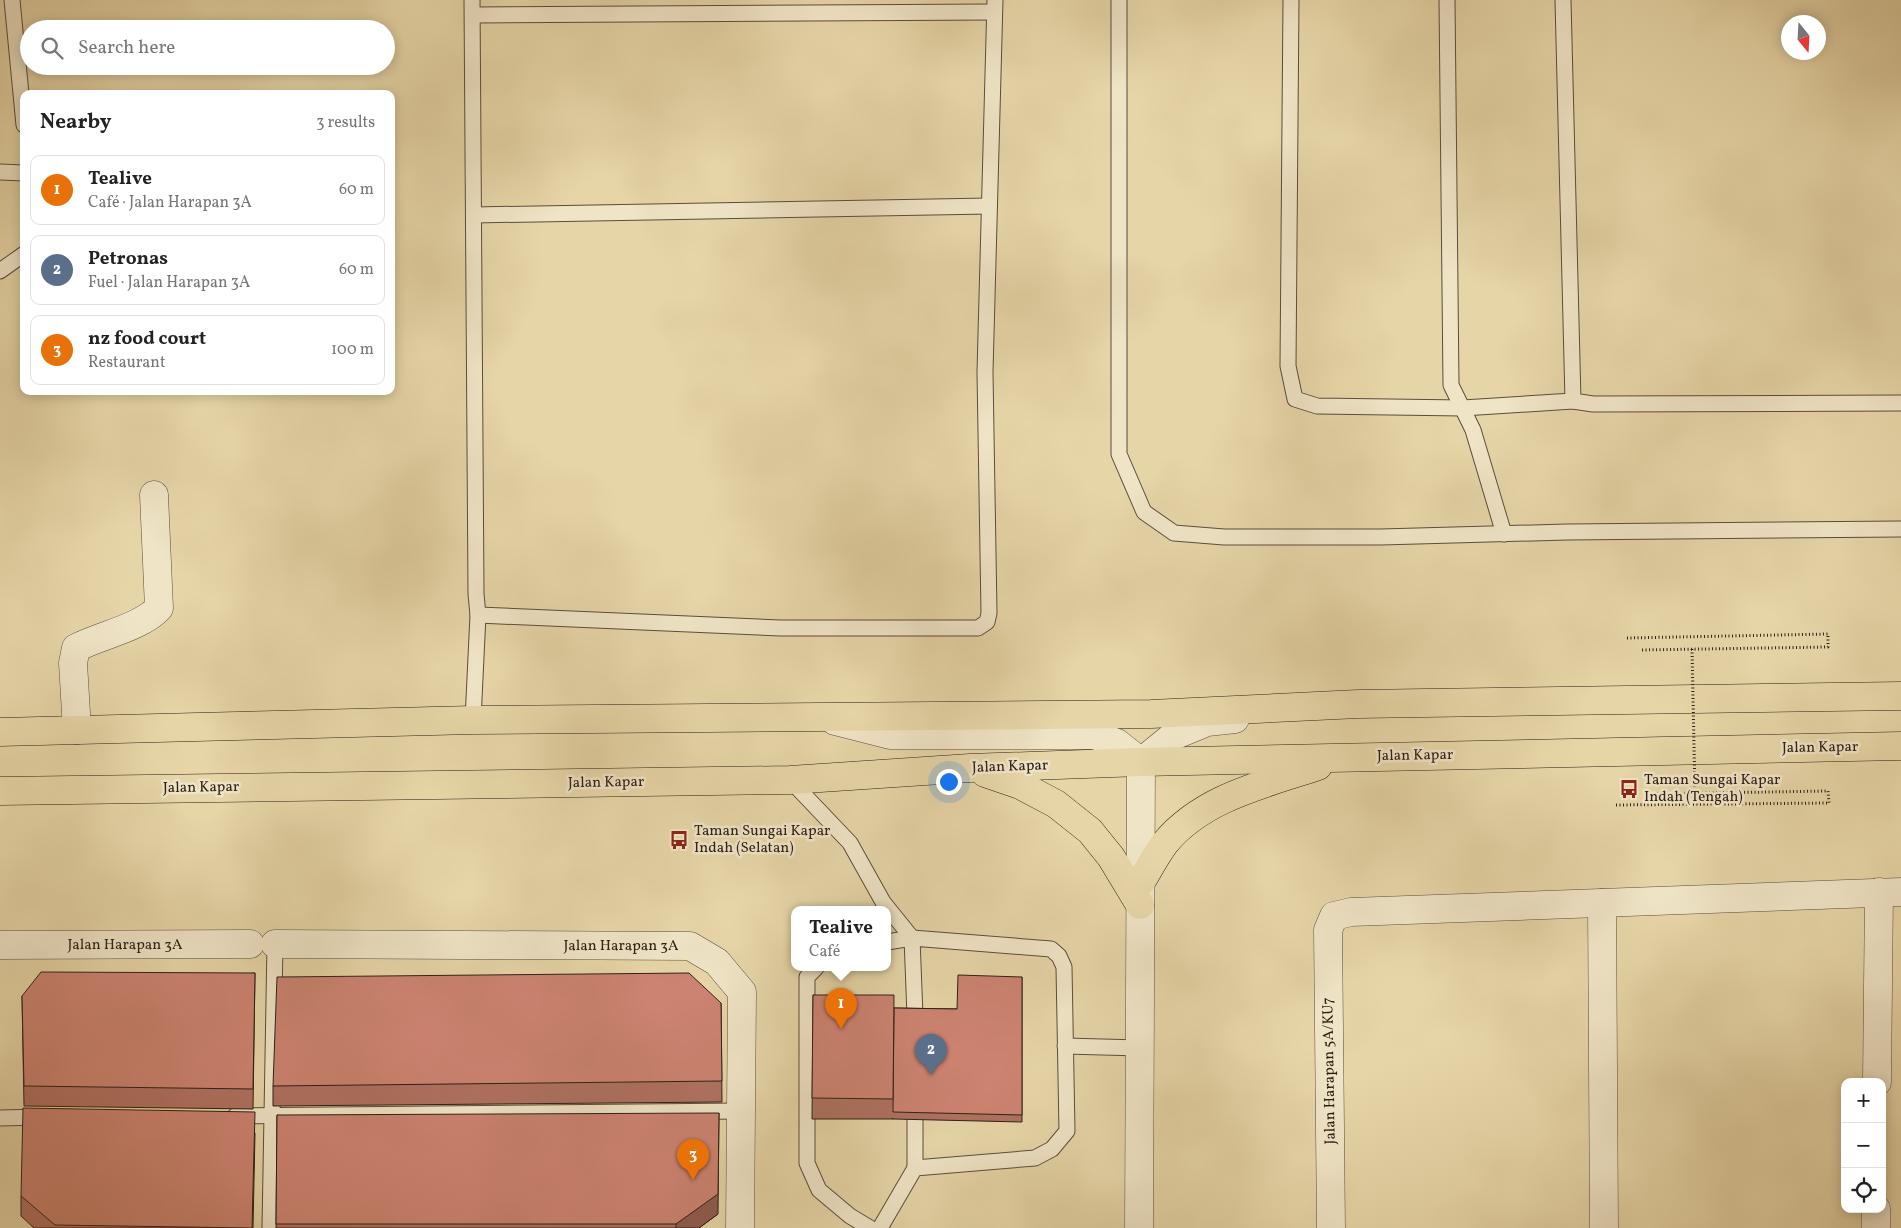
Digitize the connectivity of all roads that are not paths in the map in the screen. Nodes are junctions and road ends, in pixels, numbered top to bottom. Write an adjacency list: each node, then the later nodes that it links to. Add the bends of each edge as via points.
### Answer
1 (12, 0): 8 (lane)
2 (1119, 0): 20 (lane, via 1119,454 1144,512 1174,533 1224,537 1381,538)
3 (1291, 0): 17 (lane, via 1288,366 1295,399 1317,406)
4 (1446, 0): 17 (lane, via 1451,385)
5 (1563, 0): 15 (lane)
6 (994, 6): 7 (lane); 11 (lane)
7 (472, 8): 12 (lane)
8 (21, 90)
9 (0, 172): 10 (lane)
10 (20, 173)
11 (989, 206): 12 (lane); 21 (lane, via 985,372 987,622 978,628 780,628)
12 (474, 216): 21 (lane)
13 (20, 257): 14 (lane)
14 (0, 271)
15 (1573, 400): 16 (lane, via 1603,404); 17 (lane)
16 (1901, 403)
17 (1463, 408): 20 (lane, via 1474,430)
18 (154, 495): 26 (street, via 159,608 149,618 76,648 73,663)
19 (1901, 529): 20 (lane)
20 (1504, 534)
21 (478, 615): 25 (lane)
22 (1901, 696): 23 (highway)
23 (1358, 704): 24 (highway, via 1151,714); 30 (street, via 1207,722 1173,736)
24 (825, 718): 25 (highway); 30 (street, via 890,735 1094,735 1117,743)
25 (473, 720): 26 (highway)
26 (77, 730): 27 (highway)
27 (0, 732)
28 (1901, 746): 29 (highway, Jalan Kapar)
29 (1340, 758): 30 (highway, Jalan Kapar); 35 (highway, via 1231,796 1205,809 1165,843)
30 (1141, 762): 31 (highway, Jalan Kapar); 35 (street)
31 (970, 768): 32 (highway, Jalan Kapar); 35 (highway, via 1028,789 1056,804 1090,831)
32 (790, 780): 33 (highway, Jalan Kapar); 37 (lane, via 850,843)
33 (0, 791)
34 (1890, 892): 36 (street); 47 (street)
35 (1140, 894): 46 (street)
36 (1602, 903): 61 (street, Jalan Harapan 5A/KU7, via 1351,912 1334,916 1328,930); 62 (street)
37 (886, 906)
38 (891, 912): 39 (lane)
39 (912, 938): 40 (lane); 44 (lane); 45 (lane, via 1051,950 1059,956 1064,967)
40 (891, 941)
41 (263, 944): 42 (street, Jalan Harapan 3A); 48 (street, Jalan Harapan 3A, via 690,946 717,962 742,992); 49 (lane)
42 (0, 945)
43 (813, 971): 58 (lane, via 807,978 807,1163 819,1190)
44 (915, 1016)
45 (1065, 1046): 46 (lane); 54 (lane, via 1067,1131 1052,1149 1035,1158)
46 (1140, 1048): 60 (street)
47 (1877, 1078)
48 (741, 1111): 49 (lane); 57 (street, Jalan Harapan 3A)
49 (272, 1115): 50 (lane); 56 (lane)
50 (224, 1116)
51 (58, 1117): 52 (lane)
52 (0, 1118)
53 (915, 1120): 54 (lane)
54 (915, 1168): 59 (lane)
55 (1876, 1213): 63 (street)
56 (270, 1228)
57 (740, 1228)
58 (870, 1228)
59 (880, 1228)
60 (1139, 1228)
61 (1331, 1228)
62 (1604, 1228)
63 (1876, 1228)

